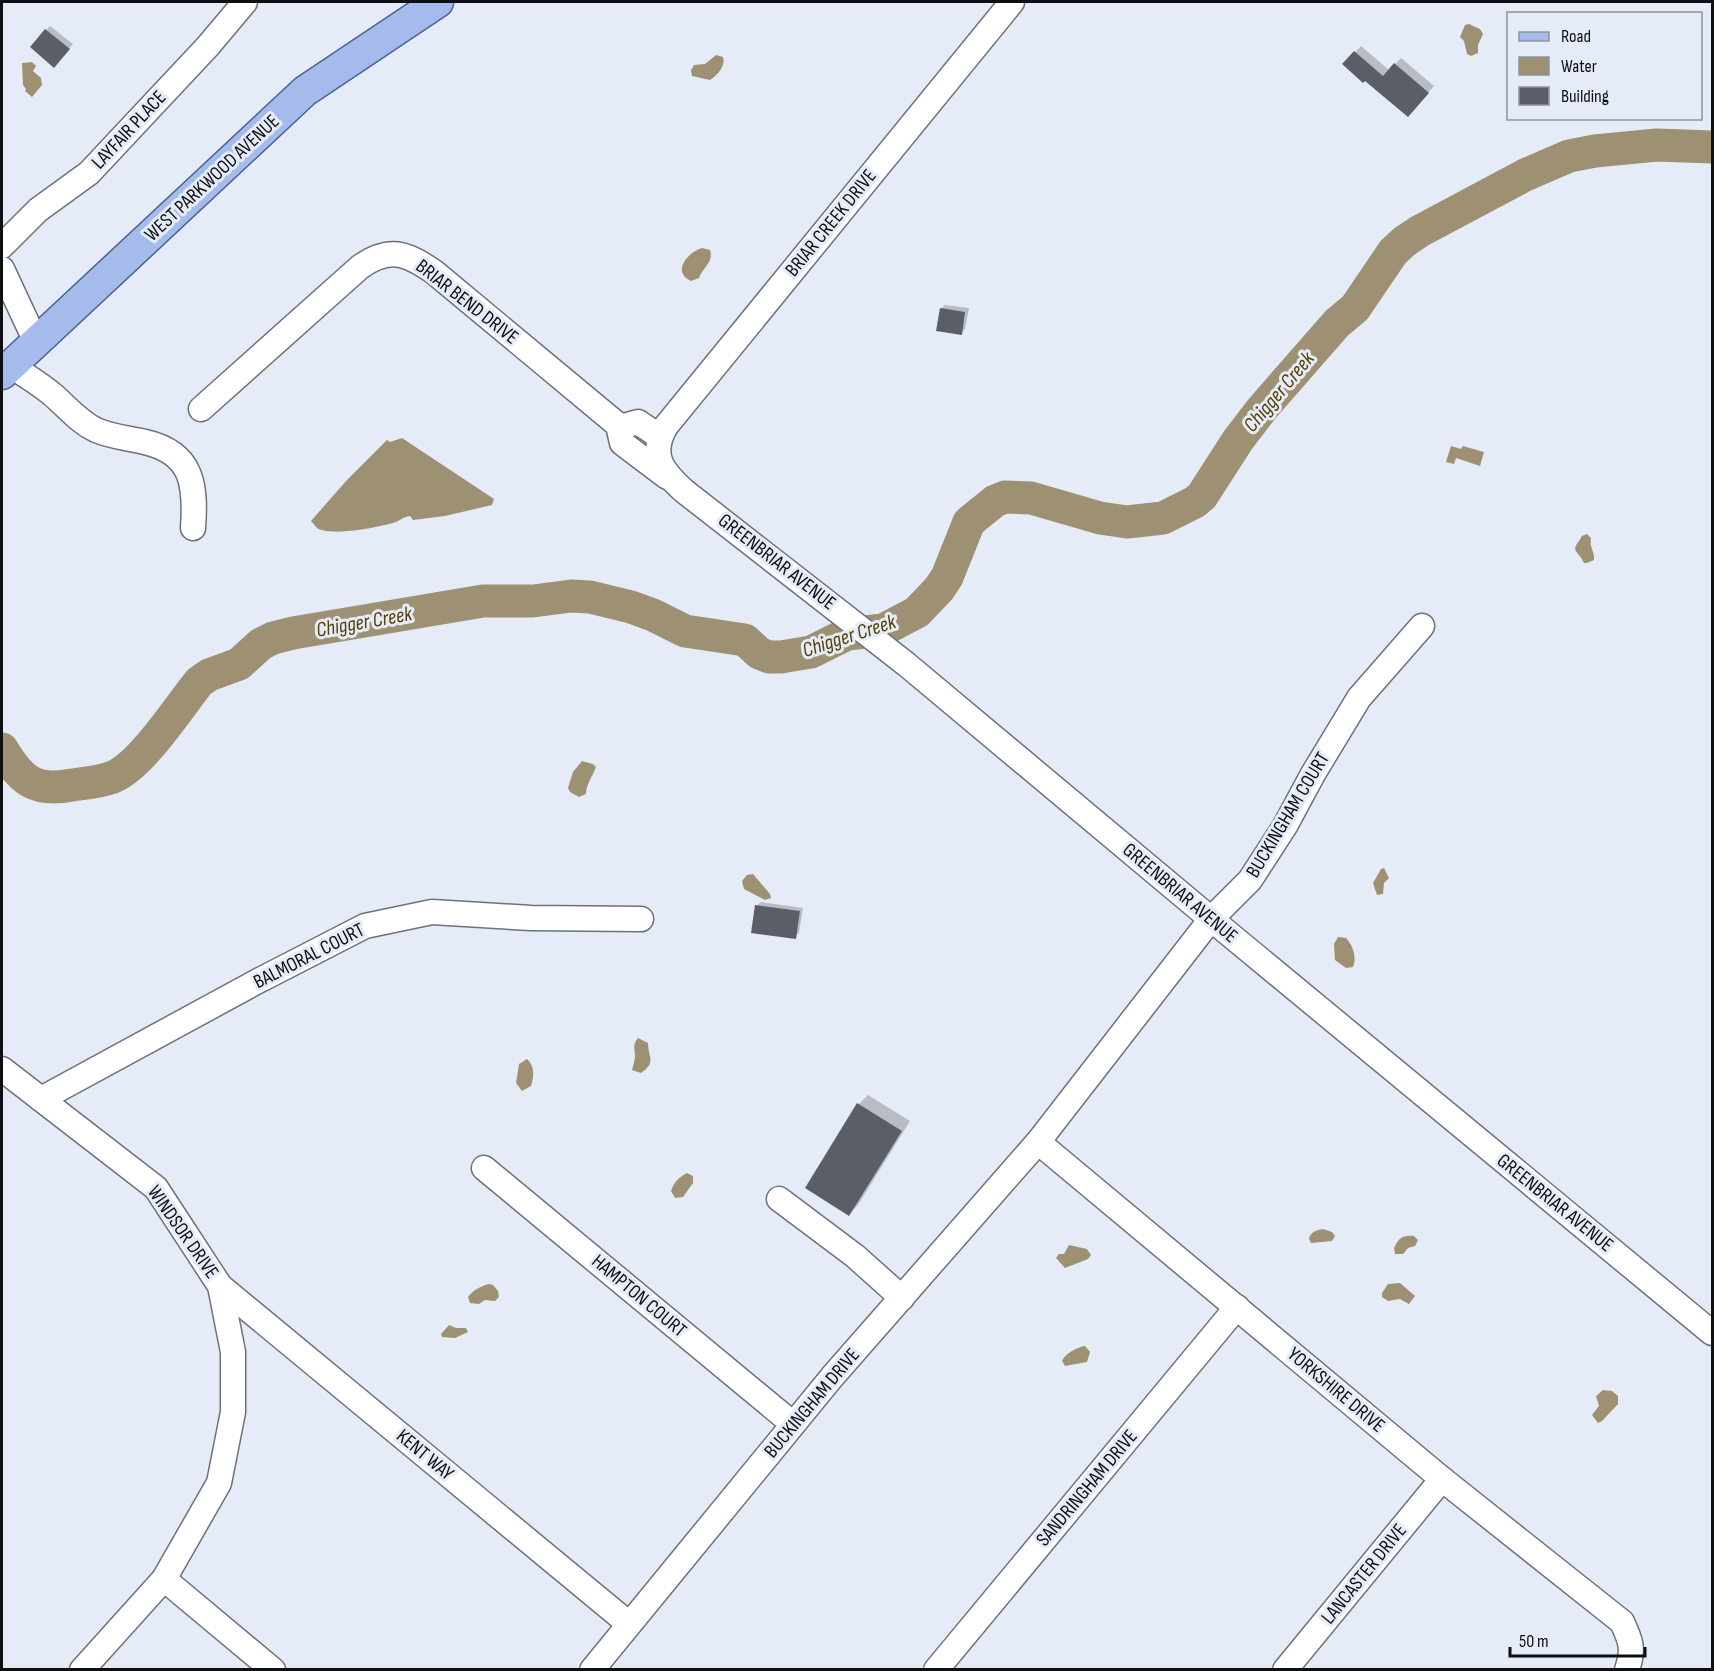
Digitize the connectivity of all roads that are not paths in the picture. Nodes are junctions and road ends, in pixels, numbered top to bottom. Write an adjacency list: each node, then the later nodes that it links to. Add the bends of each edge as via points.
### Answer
1 (245, 2): 4 (street, LAYFAIR PLACE, via 89,173 38,210)
2 (438, 2): 6 (main road, WEST PARKWOOD AVENUE, via 305,91)
3 (1012, 2): 10 (street, BRIAR CREEK DRIVE, via 674,417)
4 (2, 246)
5 (2, 269): 6 (street)
6 (36, 342): 7 (main road, WEST PARKWOOD AVENUE)
7 (6, 370): 12 (street, via 50,392 95,430 164,447 178,456 187,468 192,487)
8 (201, 409): 9 (street, BRIAR BEND DRIVE, via 360,267 372,259 395,254 418,261 434,272)
9 (618, 425): 10 (street, via 638,422); 11 (street, BRIAR BEND DRIVE, via 624,444)
10 (659, 443): 11 (street, GREENBRIAR AVENUE, via 663,467)
11 (674, 482): 15 (street, GREENBRIAR AVENUE, via 906,664)
12 (194, 528)
13 (1422, 626): 15 (street, BUCKINGHAM COURT, via 1359,698 1250,880)
14 (641, 919): 17 (street, BALMORAL COURT, via 432,912 365,926)
15 (1211, 920): 18 (street, BUCKINGHAM COURT); 24 (street, GREENBRIAR AVENUE)
16 (2, 1069): 17 (street, WINDSOR DRIVE)
17 (41, 1099): 21 (street, WINDSOR DRIVE, via 156,1188)
18 (1038, 1142): 22 (street, BUCKINGHAM DRIVE); 23 (street, YORKSHIRE DRIVE)
19 (484, 1168): 25 (street, HAMPTON COURT)
20 (779, 1199): 22 (street, via 855,1256)
21 (220, 1286): 27 (street, WINDSOR DRIVE, via 233,1352 233,1412 219,1483); 28 (street, KENT WAY)
22 (902, 1298): 25 (street, BUCKINGHAM DRIVE)
23 (1237, 1307): 26 (street, YORKSHIRE DRIVE); 32 (street, SANDRINGHAM DRIVE)
24 (1713, 1333)
25 (793, 1424): 28 (street, BUCKINGHAM DRIVE)
26 (1442, 1479): 33 (street, LANCASTER DRIVE); 34 (street, YORKSHIRE DRIVE, via 1622,1622 1630,1638 1632,1656)
27 (164, 1579): 29 (street, WINDSOR DRIVE); 30 (street)
28 (629, 1624): 31 (street, BUCKINGHAM DRIVE)
29 (82, 1670)
30 (273, 1670)
31 (592, 1670)
32 (936, 1670)
33 (1285, 1670)
34 (1626, 1670)

